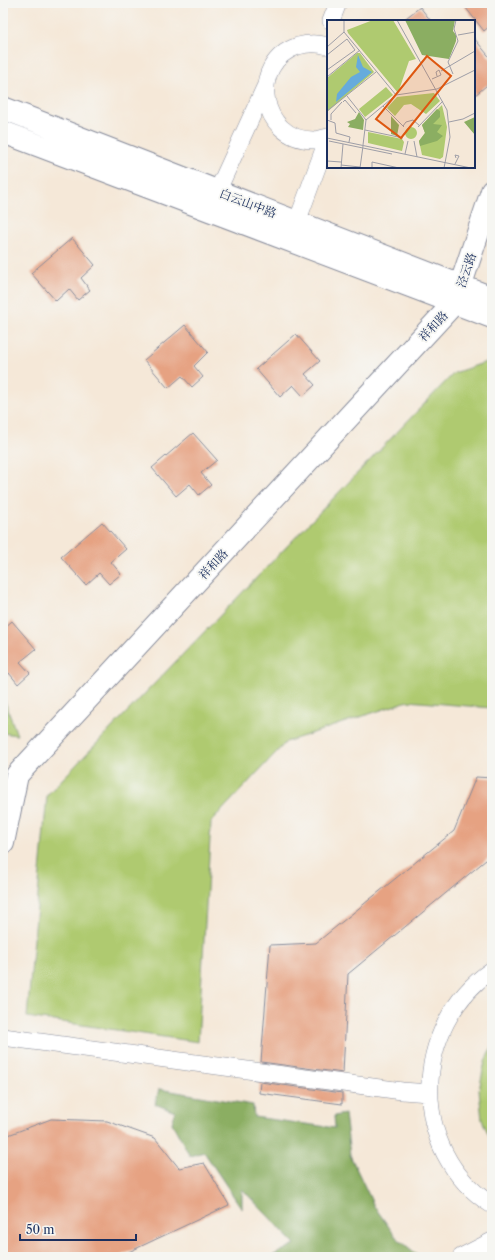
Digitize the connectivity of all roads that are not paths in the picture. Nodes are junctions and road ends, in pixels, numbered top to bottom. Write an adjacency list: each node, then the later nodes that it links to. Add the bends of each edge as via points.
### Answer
1 (338, 3): 2 (street)
2 (331, 20)
3 (326, 40): 4 (street, via 291,49 278,58 269,72)
4 (265, 87): 7 (street, via 266,103 272,117 283,129 307,139); 10 (street)
5 (3, 108): 10 (main road, 白云山中路)
6 (3, 132): 12 (main road, 白云山中路)
7 (327, 137)
8 (327, 140): 11 (street)
9 (492, 191): 12 (main road, 泾云路)
10 (217, 192): 11 (main road, 白云山中路)
11 (297, 222): 12 (main road, 白云山中路)
12 (458, 294): 13 (main road, 白云山中路); 14 (main road, 白云山中路); 15 (main road, 祥和路)
13 (492, 298)
14 (492, 317)
15 (10, 774): 16 (main road, 祥和路)
16 (3, 843)
17 (492, 970): 19 (street, via 462,996 448,1018 437,1041)
18 (3, 1038): 19 (street)
19 (429, 1093): 20 (street, via 439,1141 451,1163 466,1183)
20 (492, 1205)
21 (492, 1241): 22 (street)
22 (461, 1257)

